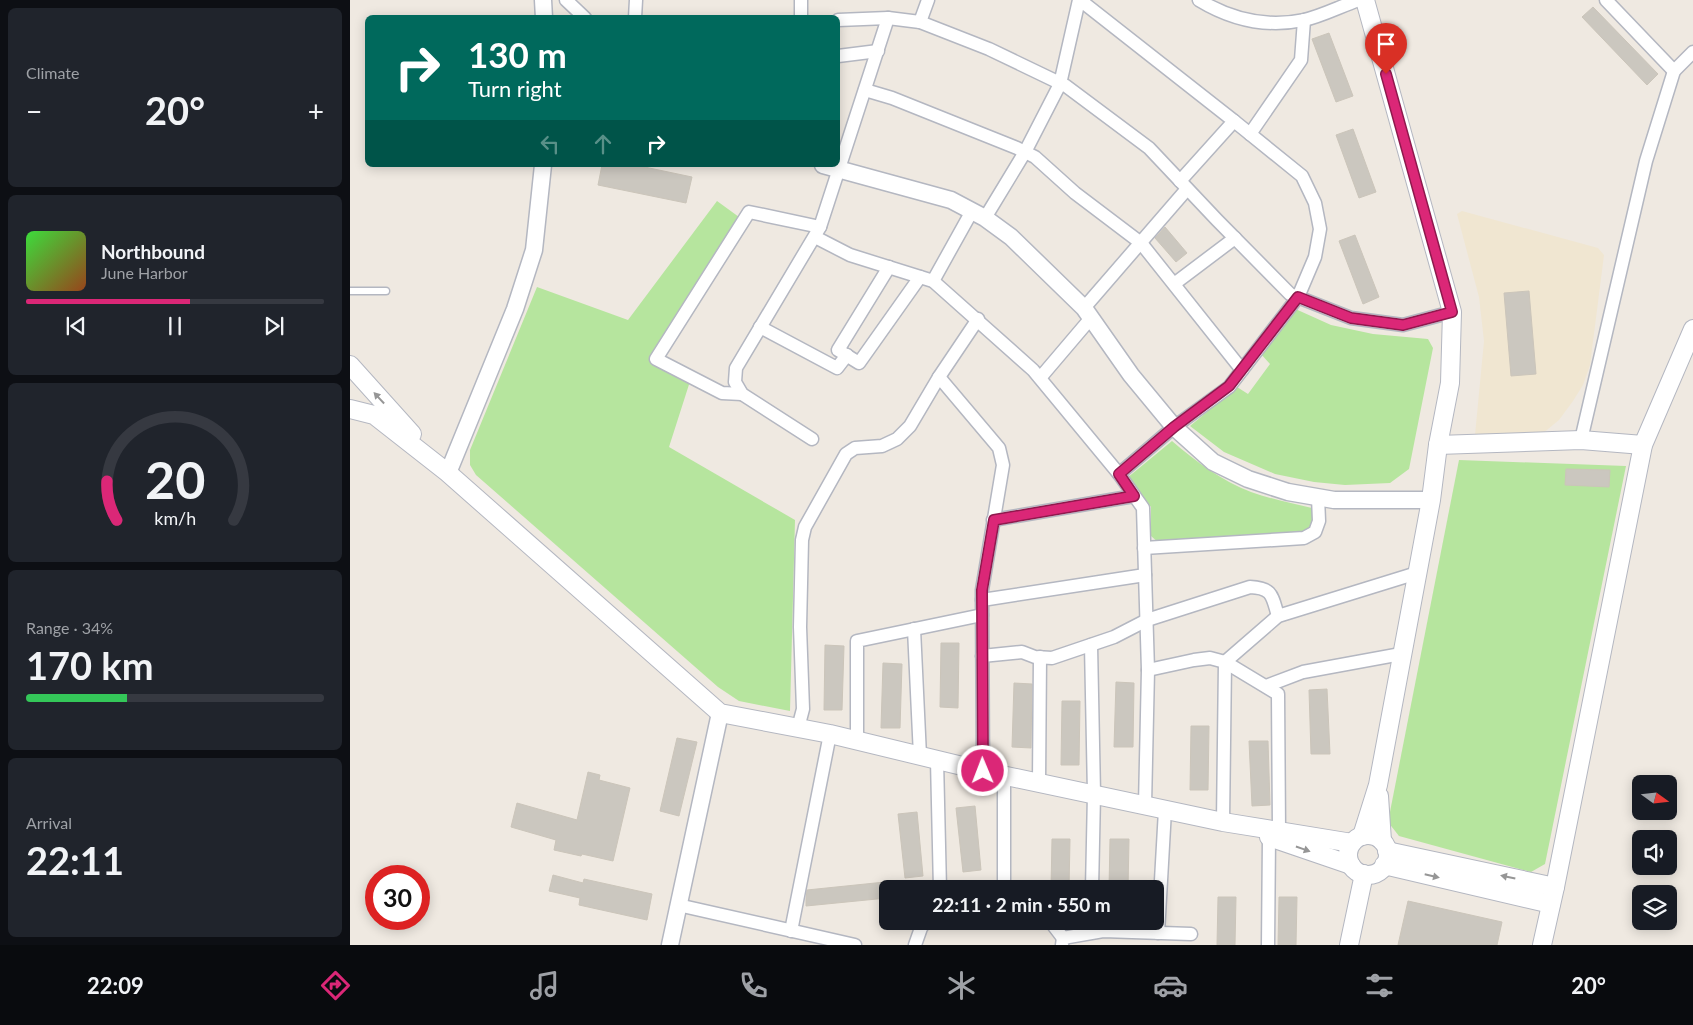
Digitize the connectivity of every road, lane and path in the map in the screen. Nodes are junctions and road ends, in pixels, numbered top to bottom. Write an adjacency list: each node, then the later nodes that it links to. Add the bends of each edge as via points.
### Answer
1 (566, 0): 11 (street)
2 (636, 0): 12 (street)
3 (802, 0): 13 (street)
4 (928, 0): 17 (street)
5 (1079, 0): 22 (street); 24 (street)
6 (1200, 0): 16 (street, via 1218,12 1260,24)
7 (1359, 0): 10 (street)
8 (1365, 0): 41 (main road)
9 (1606, 0): 21 (street)
10 (1335, 4): 16 (street)
11 (582, 15)
12 (635, 15)
13 (801, 15)
14 (888, 18): 15 (street); 17 (street); 18 (street)
15 (840, 20)
16 (1304, 20): 25 (street, via 1301,60)
17 (920, 22): 22 (street, via 989,49)
18 (878, 51): 20 (street); 23 (street)
19 (1693, 52): 21 (street)
20 (840, 56)
21 (1674, 71): 55 (street, via 1646,161)
22 (1060, 84): 26 (street); 30 (street, via 1149,148)
23 (865, 90): 26 (street); 29 (street)
24 (1234, 120): 25 (street); 30 (street)
25 (1250, 134): 40 (street, via 1302,176 1315,203 1320,230 1315,257)
26 (1025, 152): 31 (street); 34 (street)
27 (543, 167): 58 (street, via 534,250 515,309)
28 (831, 167): 29 (street)
29 (840, 169): 31 (street, via 951,200); 32 (street)
30 (1184, 185): 33 (street); 34 (street)
31 (978, 215): 36 (street); 42 (street, via 1011,237)
32 (817, 232): 35 (street, via 850,255); 44 (street); 51 (street, via 749,212 656,359 722,393)
33 (1235, 238): 37 (street); 40 (street, via 1290,294)
34 (1141, 243): 37 (street); 42 (street)
35 (889, 267): 36 (street); 46 (street, via 838,350)
36 (927, 279): 43 (street); 46 (street, via 859,362)
37 (1174, 284): 48 (street)
38 (350, 291): 39 (lane)
39 (386, 291)
40 (1298, 297): 41 (street, via 1351,318 1403,325); 48 (street)
41 (1452, 312): 56 (main road, via 1450,382)
42 (1088, 313): 50 (street); 53 (street, via 1131,375)
43 (978, 320): 49 (street); 50 (street)
44 (760, 327): 46 (street, via 838,368); 51 (street, via 736,368 735,382)
45 (1693, 330): 57 (main road)
46 (847, 355)
47 (352, 370): 58 (main road, one-way to 47)
48 (1242, 370): 53 (street, via 1229,386)
49 (939, 377): 63 (street, via 1000,448 1003,465); 80 (street, via 910,426 897,439 882,446 855,448 846,454 805,526 800,627 803,709)
50 (1040, 378): 59 (street)
51 (742, 394): 54 (street)
52 (350, 409): 58 (main road, via 374,415)
53 (1174, 427): 59 (street); 61 (street, via 1213,462 1248,480)
54 (812, 439)
55 (1581, 440): 56 (main road); 57 (main road)
56 (1438, 445): 62 (main road)
57 (1643, 445): 99 (main road)
58 (448, 473): 79 (main road)
59 (1119, 474): 60 (street)
60 (1134, 496): 63 (street); 64 (street, via 1143,508)
61 (1318, 497): 62 (street, via 1334,500); 64 (street, via 1319,521 1315,532 1304,538)
62 (1431, 500): 65 (main road)
63 (994, 520): 67 (street)
64 (1144, 548): 66 (street)
65 (1417, 572): 69 (street); 73 (main road)
66 (1145, 575): 67 (street); 70 (street)
67 (982, 600): 68 (street)
68 (982, 615): 71 (street); 74 (street)
69 (1278, 616): 70 (street, via 1272,594 1250,587); 76 (street)
70 (1147, 620): 72 (street); 77 (street)
71 (914, 629): 82 (street, via 857,641); 83 (street)
72 (1091, 646): 75 (street, via 1052,658); 88 (street)
73 (1402, 654): 78 (street, via 1303,672); 87 (main road)
74 (982, 656): 75 (street, via 1022,652); 84 (street)
75 (1040, 657): 86 (street)
76 (1225, 662): 77 (street, via 1210,658); 78 (street); 91 (street)
77 (1148, 670): 89 (street)
78 (1266, 686): 92 (street, via 1278,694)
79 (720, 713): 80 (main road); 100 (street)
80 (798, 728): 81 (main road)
81 (830, 734): 82 (main road); 105 (street)
82 (857, 740): 83 (main road)
83 (929, 758): 84 (main road); 96 (street)
84 (983, 771): 85 (main road)
85 (1004, 775): 86 (main road); 97 (street)
86 (1039, 782): 88 (main road)
87 (1378, 785): 93 (main road); 94 (main road)
88 (1094, 794): 89 (main road); 98 (street)
89 (1145, 805): 90 (main road)
90 (1165, 810): 91 (main road); 106 (street)
91 (1223, 822): 92 (main road)
92 (1274, 834): 93 (main road); 95 (main road, one-way to 95); 112 (street)
93 (1357, 839): 94 (main road, via 1372,835); 95 (main road, via 1348,854)
94 (1384, 852): 95 (main road, via 1374,874); 99 (main road)
95 (1357, 869): 113 (main road)
96 (939, 880)
97 (1004, 880)
98 (1092, 880)
99 (1553, 896): 114 (main road)
100 (678, 905): 105 (street); 109 (street)
101 (919, 930): 111 (street)
102 (1055, 930): 108 (street)
103 (1085, 930): 108 (street)
104 (1100, 930): 106 (street)
105 (791, 931): 110 (street)
106 (1158, 933): 107 (street)
107 (1191, 934)
108 (1062, 942)
109 (670, 945)
110 (855, 945)
111 (915, 945)
112 (1268, 945)
113 (1349, 945)
114 (1542, 945)

